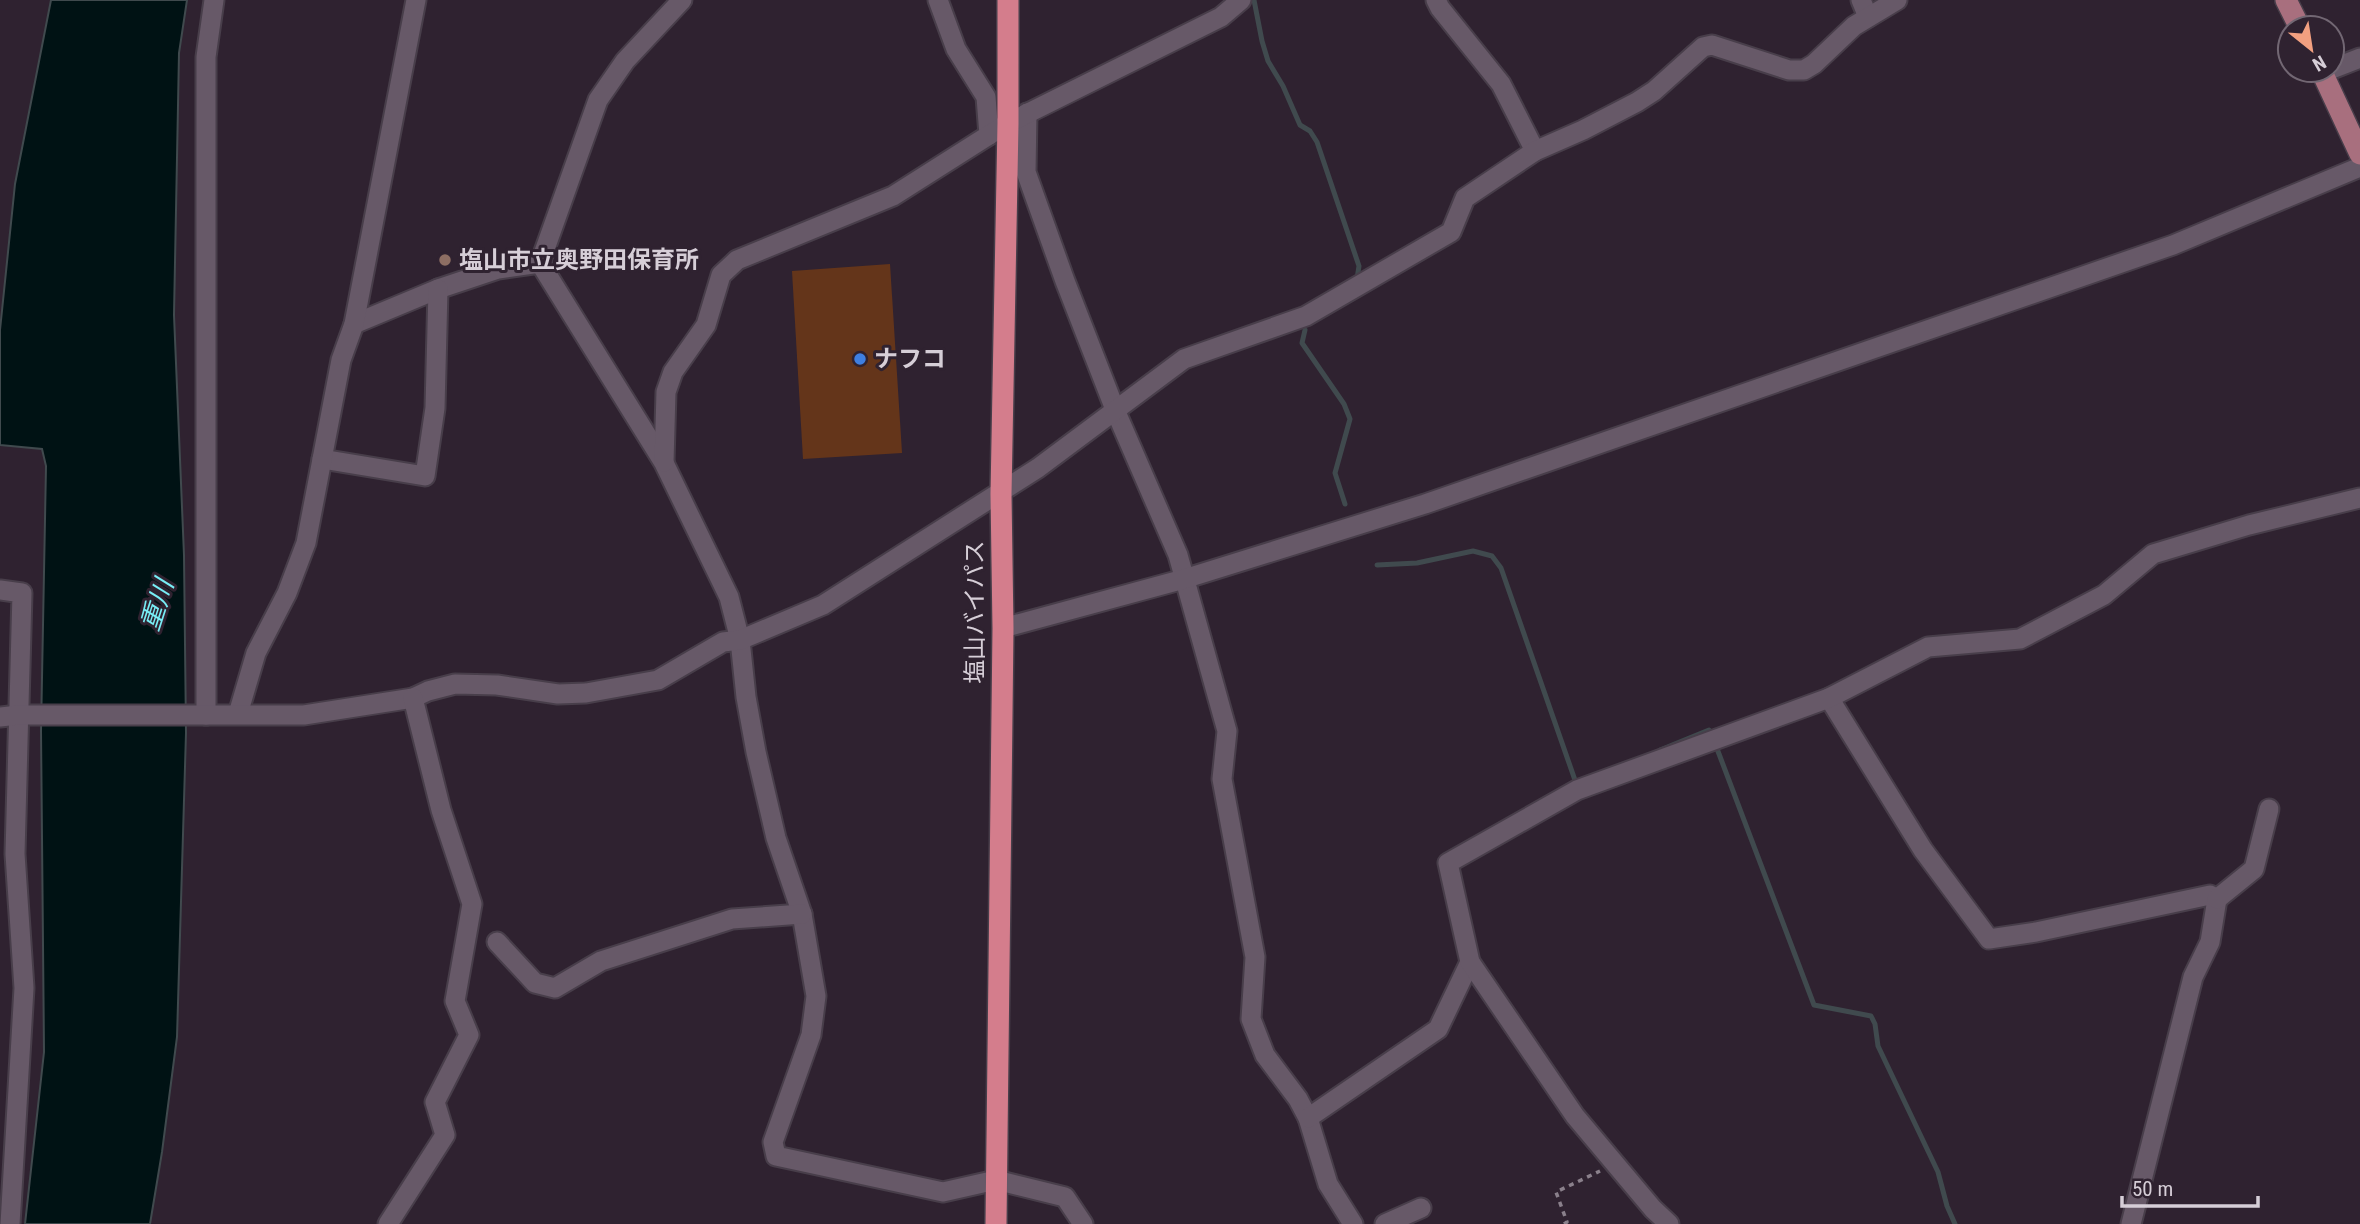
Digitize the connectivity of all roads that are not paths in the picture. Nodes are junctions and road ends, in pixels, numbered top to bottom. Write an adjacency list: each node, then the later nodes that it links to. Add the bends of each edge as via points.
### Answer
1 (214, 0): 31 (street, via 206,57)
2 (416, 0): 18 (street)
3 (682, 0): 16 (street, via 625,61 598,100)
4 (938, 0): 12 (street, via 956,49 986,97)
5 (1008, 0): 11 (highway, 塩山バイパス)
6 (1241, 0): 11 (street, via 1221,18)
7 (1436, 0): 13 (street, via 1501,83)
8 (1896, 0): 9 (street)
9 (1864, 9): 13 (street, via 1854,26 1804,70 1789,70 1712,45 1703,47 1637,102)
10 (2332, 84): 14 (main road)
11 (1017, 118): 12 (street); 19 (street, via 1026,172); 22 (highway, 塩山バイパス)
12 (989, 135): 21 (street, via 892,196 737,260 721,275 706,326 673,372 666,392)
13 (1535, 151): 19 (street, via 1465,198 1451,232 1306,316 1184,359)
14 (2360, 154)
15 (2360, 167): 24 (street, via 2173,245 1752,393 1425,505)
16 (540, 263): 17 (street, via 498,269); 21 (street)
17 (438, 289): 18 (street); 20 (street, via 435,408 425,476)
18 (354, 324): 20 (street, via 341,360)
19 (1116, 412): 22 (street); 24 (street)
20 (322, 459): 30 (street, via 306,543 256,653)
21 (664, 463): 27 (street, via 729,597)
22 (1001, 494): 26 (highway, 塩山バイパス); 27 (street, via 823,605)
23 (2360, 498): 29 (street, via 2153,554 2104,595 2020,639 1928,647)
24 (1184, 579): 26 (street); 38 (street, via 1227,731 1222,779 1255,957 1251,1018 1265,1055)
25 (0, 590): 32 (street, via 22,593)
26 (1003, 628): 39 (highway, 塩山バイパス)
27 (740, 640): 28 (street, via 723,642 658,680 558,694 455,684); 35 (street, via 746,697 773,825)
28 (413, 698): 30 (street, via 304,715); 42 (street, via 441,810 472,904 455,1001 470,1035 435,1102 445,1135)
29 (1829, 698): 34 (street, via 1923,850 1989,939 2210,895); 37 (street, via 1577,790 1448,863)
30 (238, 714): 31 (street)
31 (206, 715): 32 (street)
32 (9, 716): 41 (street, via 24,988)
33 (2269, 809): 34 (street, via 2255,869)
34 (2217, 899): 48 (street, via 2210,942 2193,977)
35 (802, 914): 36 (street, via 732,919 601,961 555,988 535,983); 39 (street, via 816,996 811,1035 773,1142 776,1156 943,1192)
36 (498, 942)
37 (1470, 962): 38 (street, via 1438,1029); 47 (street, via 1575,1116)
38 (1308, 1118): 45 (street, via 1328,1184)
39 (996, 1180): 43 (highway, 塩山バイパス); 44 (street, via 1065,1197)
40 (1421, 1208): 46 (street)
41 (10, 1224)
42 (388, 1224)
43 (996, 1224)
44 (1083, 1224)
45 (1353, 1224)
46 (1385, 1224)
47 (1669, 1224)
48 (2131, 1224)

